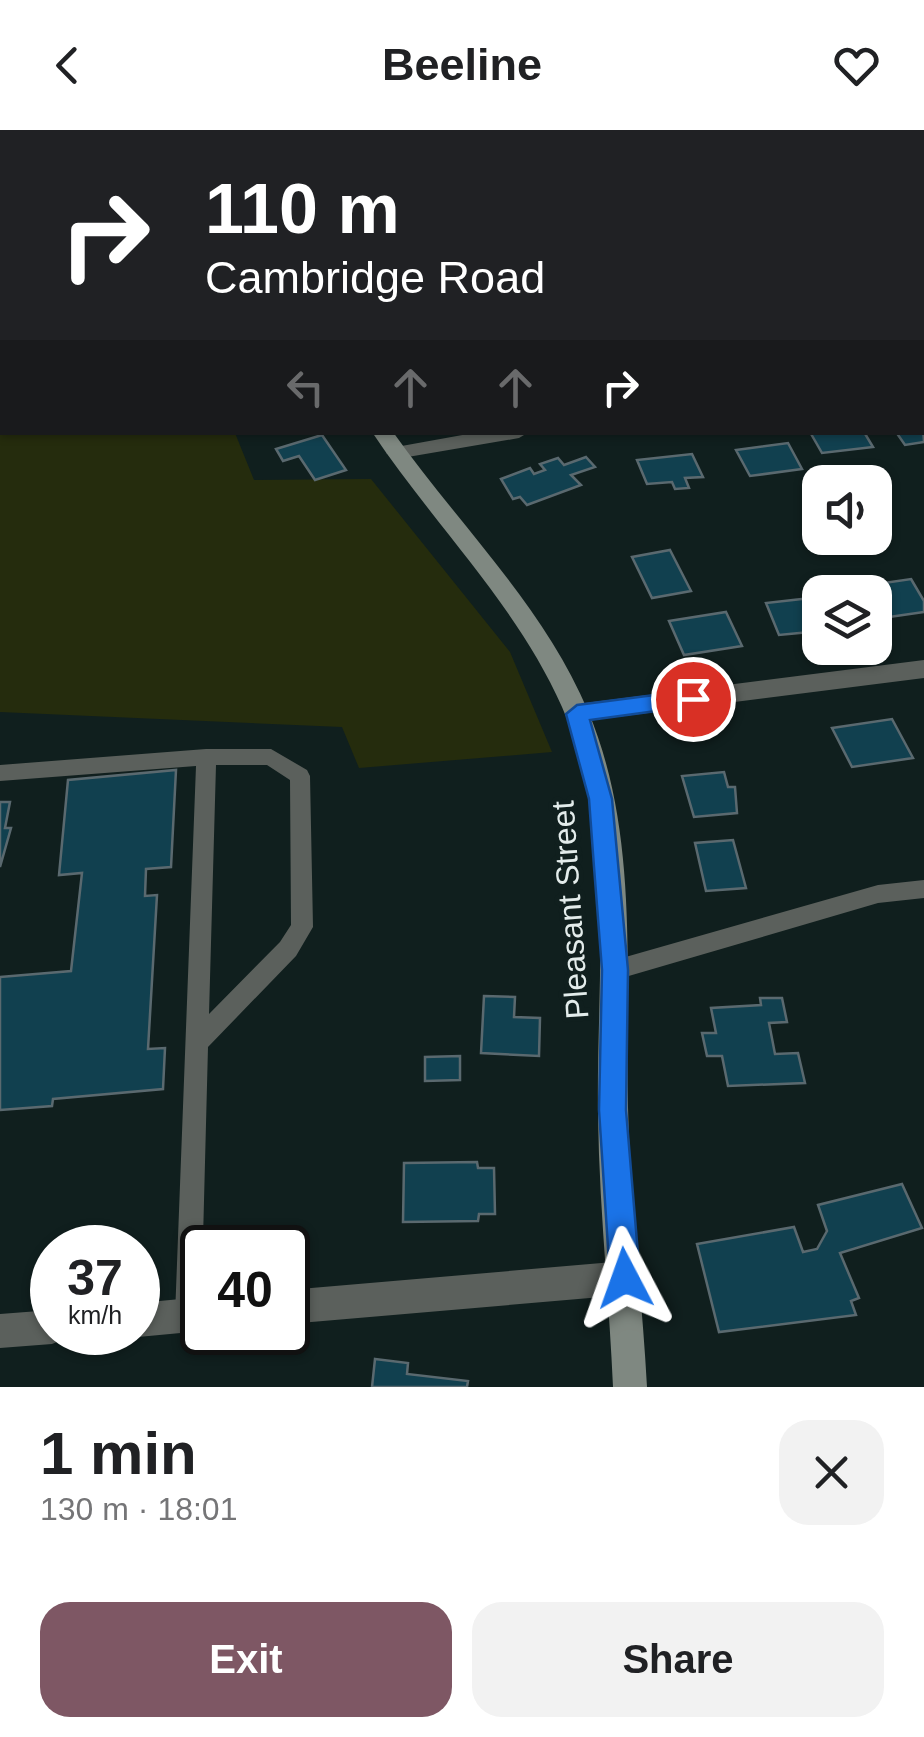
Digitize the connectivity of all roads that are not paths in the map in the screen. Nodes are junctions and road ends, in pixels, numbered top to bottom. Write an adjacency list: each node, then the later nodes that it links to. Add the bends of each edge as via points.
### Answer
1 (484, 435): 2 (street)
2 (389, 443): 4 (street, Pleasant Street, via 543,644)
3 (924, 668): 4 (street)
4 (577, 714): 8 (street, Pleasant Street, via 600,799)
5 (206, 758): 6 (lane); 9 (lane); 9 (lane, via 271,757 300,776 302,927)
6 (0, 773)
7 (924, 890): 8 (lane, via 878,894)
8 (615, 970): 11 (street, Pleasant Street, via 612,1110)
9 (197, 1043): 10 (lane)
10 (196, 1225)
11 (625, 1278): 12 (street); 15 (street, Pleasant Street)
12 (310, 1305)
13 (30, 1329): 14 (street)
14 (0, 1331)
15 (630, 1387)

